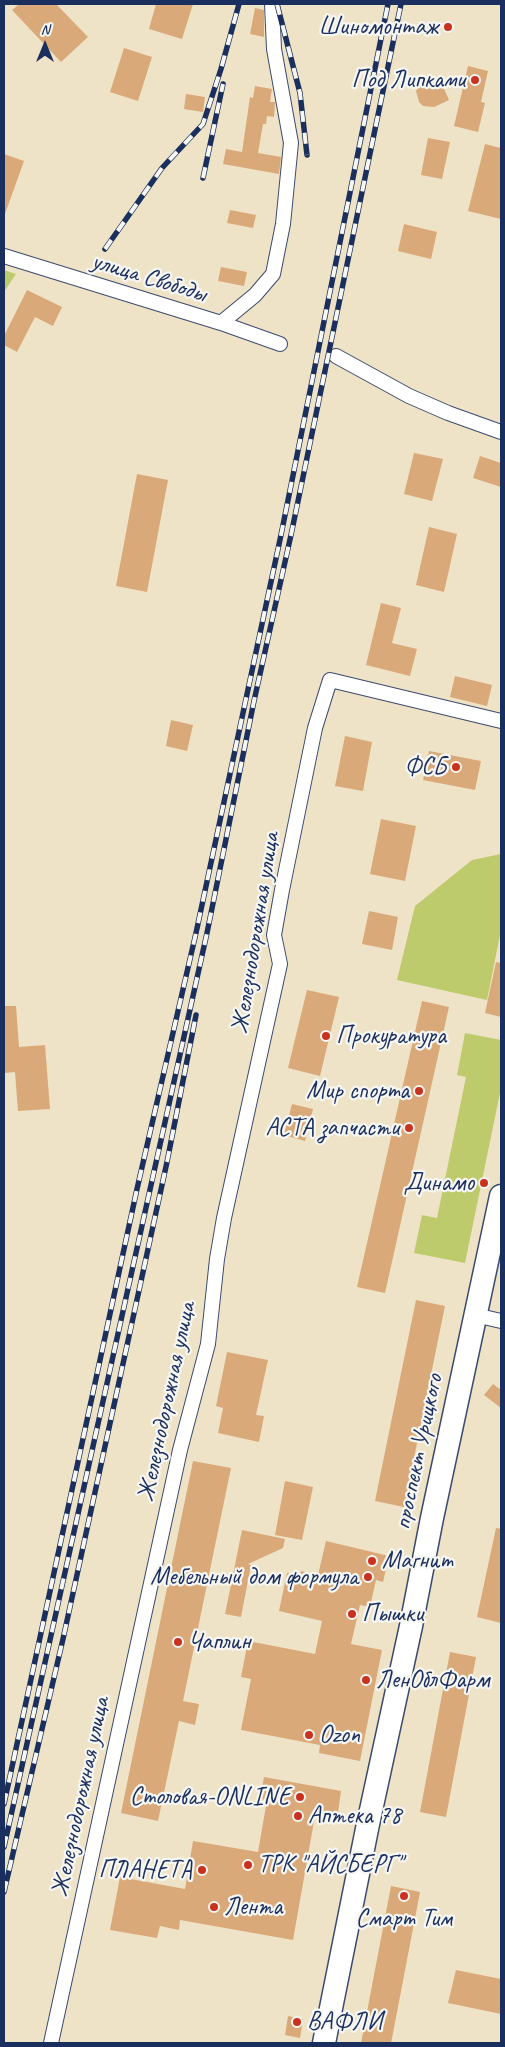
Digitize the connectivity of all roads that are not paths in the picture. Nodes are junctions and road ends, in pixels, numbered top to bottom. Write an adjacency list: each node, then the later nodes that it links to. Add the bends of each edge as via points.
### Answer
1 (272, 4): 3 (street, via 274,49 291,143 283,224 273,274 255,295)
2 (4, 256): 3 (street, улица Свободы)
3 (221, 323): 4 (street, улица Свободы)
4 (280, 344)
5 (336, 356): 6 (street, via 409,396)
6 (501, 432)
7 (501, 721): 11 (street, Железнодорожная улица, via 330,680 315,728 282,890 274,935 280,964 224,1218 208,1344 180,1450)
8 (501, 1196): 9 (main road, проспект Урицкого)
9 (475, 1315): 10 (street); 12 (main road, проспект Урицкого)
10 (501, 1321)
11 (51, 2043)
12 (324, 2043)

